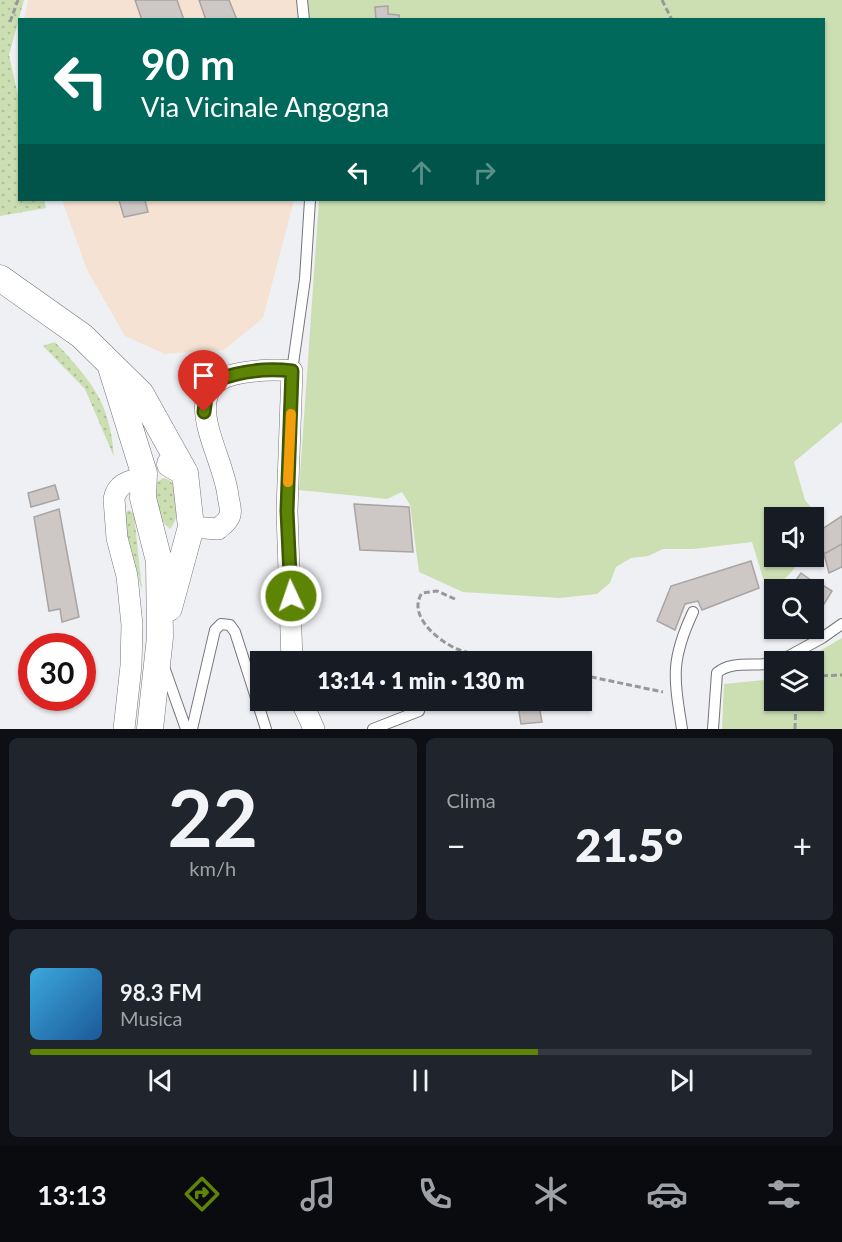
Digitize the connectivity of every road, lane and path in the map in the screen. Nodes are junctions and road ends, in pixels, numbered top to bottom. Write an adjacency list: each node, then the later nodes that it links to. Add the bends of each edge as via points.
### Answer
1 (18, 0): 6 (path)
2 (302, 0): 4 (lane)
3 (662, 0): 5 (path)
4 (304, 18)
5 (671, 18)
6 (10, 21)
7 (310, 201): 10 (lane)
8 (0, 278): 9 (street, via 63,321)
9 (110, 364): 11 (street, via 141,394); 12 (street)
10 (292, 371): 14 (street, via 275,369 230,375 210,387 204,412 228,484 231,512 218,528); 19 (street, via 287,511)
11 (185, 473): 12 (street, via 169,463 160,464); 14 (street)
12 (143, 483): 13 (street); 30 (street, via 123,483 114,499 131,614 131,666)
13 (151, 523): 14 (street, via 171,536); 18 (street, via 159,561)
14 (190, 524): 18 (street)
15 (455, 599): 20 (path, via 437,591 422,593 416,609 440,639)
16 (693, 612): 37 (lane, via 674,665)
17 (842, 624): 21 (lane)
18 (159, 644): 31 (street); 32 (lane)
19 (292, 651)
20 (467, 651)
21 (797, 651)
22 (764, 663): 38 (lane, via 733,665 717,673)
23 (842, 675): 24 (path)
24 (824, 676)
25 (592, 677): 26 (path)
26 (665, 692)
27 (306, 711): 35 (street)
28 (419, 711): 36 (lane)
29 (796, 711): 39 (path)
30 (124, 729)
31 (150, 729)
32 (186, 729)
33 (192, 729): 34 (lane, via 215,630 221,624 230,625 236,632)
34 (266, 729)
35 (314, 729)
36 (373, 729)
37 (682, 729)
38 (713, 729)
39 (795, 729)

